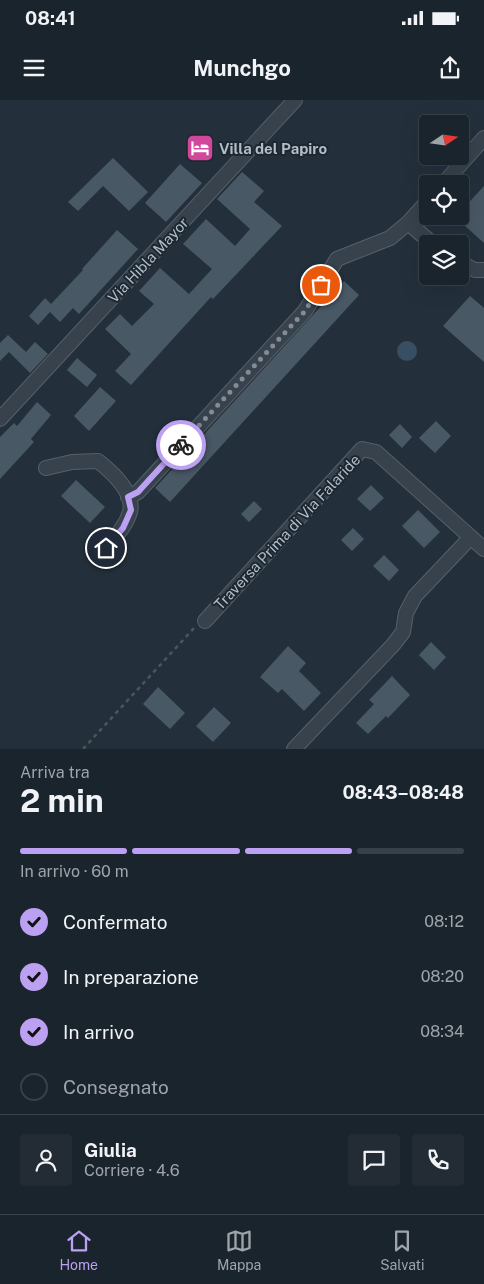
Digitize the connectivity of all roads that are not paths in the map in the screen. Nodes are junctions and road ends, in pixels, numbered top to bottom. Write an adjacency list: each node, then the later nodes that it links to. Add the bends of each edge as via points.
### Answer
1 (295, 100): 9 (street, Via Hibla Mayor)
2 (484, 138): 3 (street)
3 (451, 175)
4 (419, 211): 5 (street)
5 (408, 223): 6 (street); 11 (street, via 390,238 337,259 305,311 138,492)
6 (422, 235)
7 (469, 267): 8 (street)
8 (484, 270)
9 (0, 420)
10 (46, 468): 11 (street, via 98,461 126,489)
11 (128, 497): 13 (street, via 131,510 123,528)
12 (470, 536): 14 (street, Traversa Prima di Via Falaride); 15 (street, Traversa Prima di Via Falaride, via 376,452 362,450); 16 (street, via 415,596 406,614 403,632 393,645)
13 (106, 548)
14 (484, 549)
15 (205, 621)
16 (294, 749)

